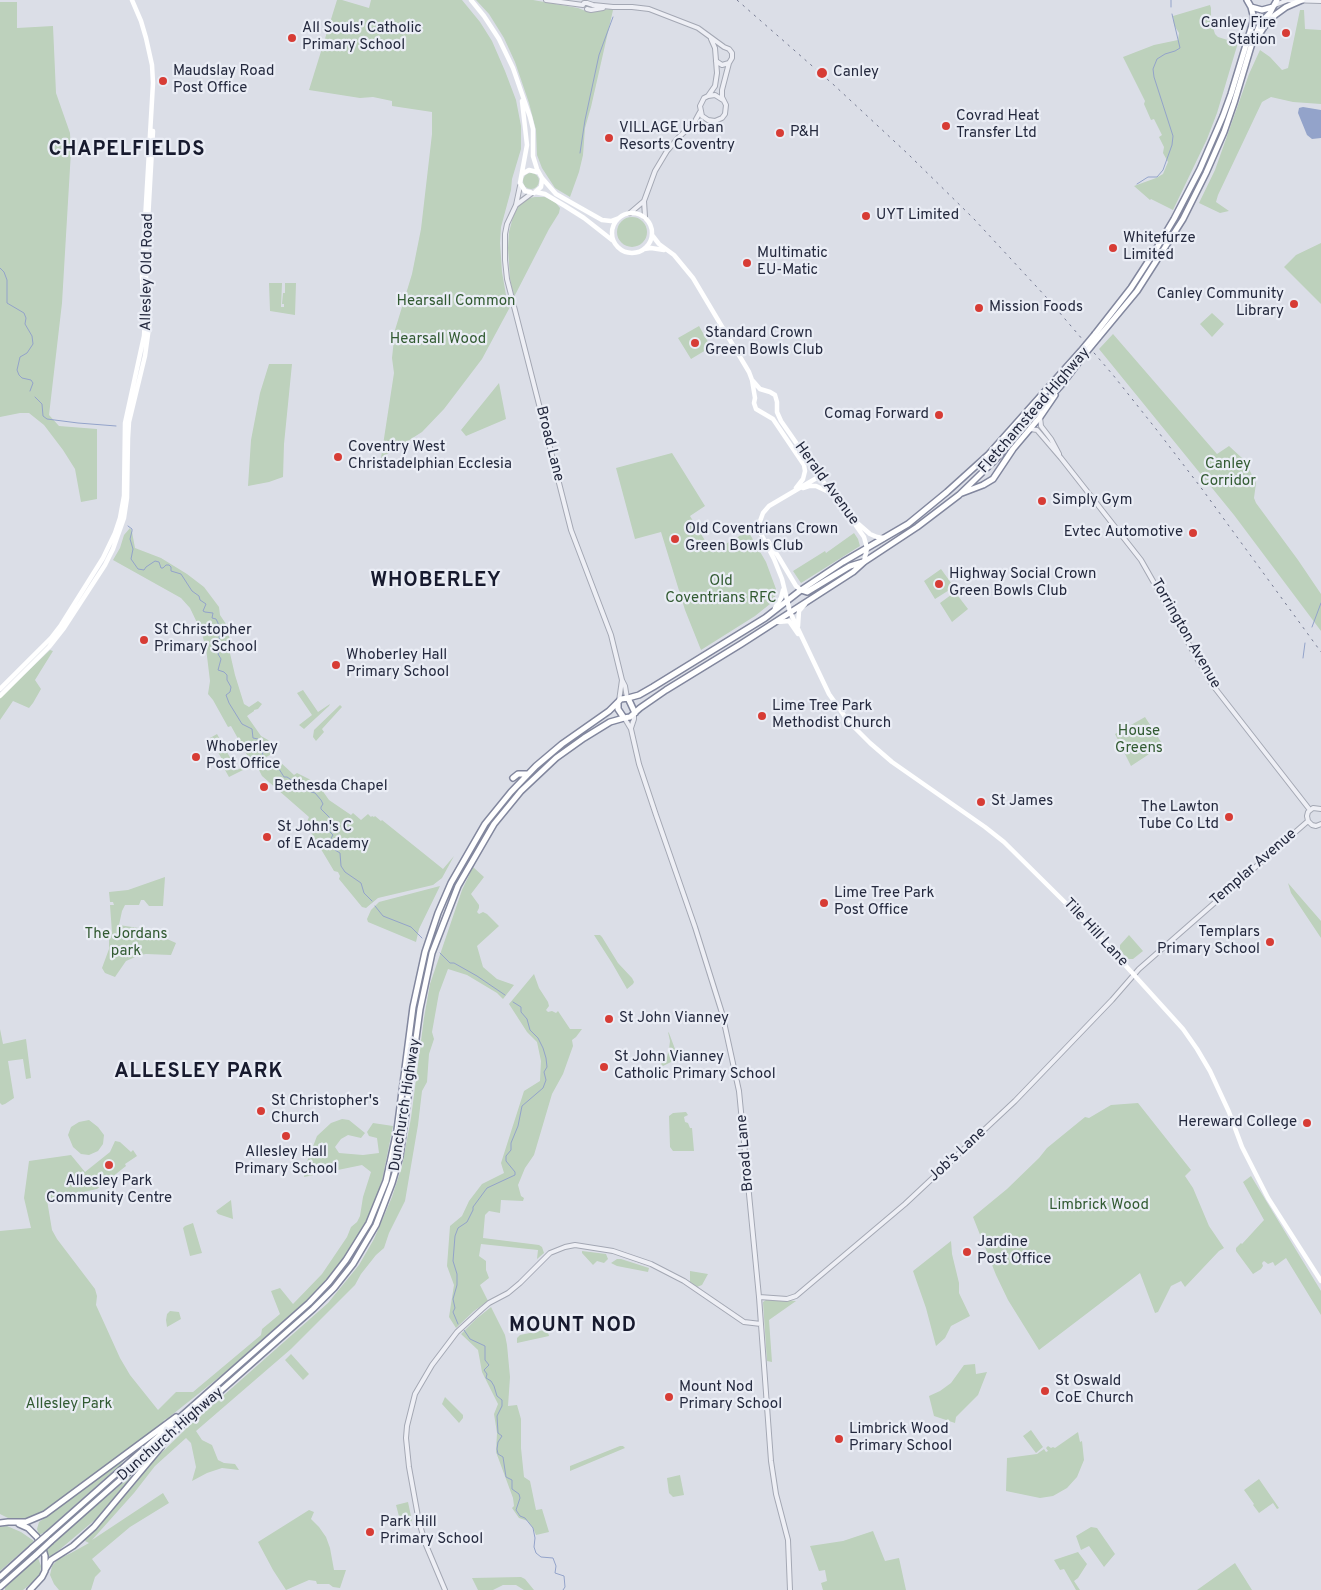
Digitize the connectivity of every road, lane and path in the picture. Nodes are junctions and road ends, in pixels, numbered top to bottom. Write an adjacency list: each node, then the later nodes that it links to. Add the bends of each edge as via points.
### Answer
1 (132, 0): 33 (main road, Allesley Old Road, via 151,58 153,78)
2 (471, 0): 17 (main road, via 499,39)
3 (546, 0): 7 (street)
4 (1287, 0): 5 (street); 9 (street)
5 (1302, 0): 6 (street); 16 (highway, via 1268,21)
6 (1321, 1)
7 (586, 2): 10 (street); 10 (street, via 584,8 591,10)
8 (1249, 4): 9 (highway, via 1262,10); 38 (highway, Fletchamstead Highway, via 1253,22 1231,94 1200,169 1151,257)
9 (1275, 4): 16 (highway, Fletchamstead Highway, via 1257,30)
10 (613, 7): 11 (street, via 649,10)
11 (708, 35): 12 (street); 13 (street)
12 (724, 47): 13 (street); 15 (street, via 732,53)
13 (715, 53): 14 (street)
14 (715, 59): 15 (street, via 722,64); 18 (street, via 716,81)
15 (729, 63): 19 (street)
16 (1246, 63): 38 (highway, Fletchamstead Highway, via 1224,132 1184,219 1137,292)
17 (520, 90): 23 (main road, via 532,124 533,156); 24 (main road, via 527,145)
18 (708, 96): 19 (street, via 715,95); 20 (street, via 701,102)
19 (723, 100): 21 (street, via 726,108 722,118 715,121)
20 (700, 112): 21 (street); 22 (street)
21 (706, 119): 22 (street)
22 (690, 127): 28 (street, via 662,158)
23 (538, 173): 24 (main road, via 529,170); 25 (main road)
24 (520, 176): 26 (main road)
25 (542, 178): 27 (main road, via 541,187); 32 (main road, via 556,194 589,213 606,221)
26 (520, 186): 27 (main road); 29 (street, Broad Lane)
27 (533, 193): 29 (street); 35 (main road, via 545,194 565,206)
28 (644, 201): 30 (street); 31 (street)
29 (516, 205): 67 (street, Broad Lane, via 507,224 504,241 505,270 511,298 571,530 611,635)
30 (630, 212): 31 (main road); 32 (main road)
31 (645, 217): 34 (main road)
32 (618, 218): 35 (main road, via 613,228)
33 (146, 226): 68 (main road, Allesley Old Road, via 142,277 144,336 125,423 124,496 118,526 99,565 61,625); 69 (main road, Allesley Old Road, via 150,320 129,422 128,498 124,518 105,565 64,628)
34 (652, 235): 36 (main road); 37 (main road, Herald Avenue)
35 (613, 241): 36 (main road, via 628,252)
36 (643, 249): 37 (main road)
37 (668, 251): 40 (main road, Herald Avenue, via 693,278)
38 (1097, 336): 39 (highway, Fletchamstead Highway, bridge)
39 (1082, 354): 41 (highway, Fletchamstead Highway); 55 (highway, Fletchamstead Highway, via 977,466 908,524)
40 (752, 380): 42 (main road, Herald Avenue); 43 (main road, Herald Avenue)
41 (1062, 384): 46 (highway); 52 (highway, Fletchamstead Highway, via 1013,440)
42 (766, 391): 43 (main road); 44 (main road, Herald Avenue, via 776,398)
43 (755, 398): 45 (main road, Herald Avenue, via 756,409)
44 (776, 408): 45 (main road); 49 (main road, Herald Avenue, via 781,421)
45 (766, 414): 50 (main road, Herald Avenue, via 773,419 804,465 803,479)
46 (1040, 416): 47 (highway); 48 (street, Torrington Avenue, via 1041,426)
47 (1030, 429): 48 (street, Torrington Avenue, via 1037,430); 52 (highway, via 993,479)
48 (1061, 458): 78 (street, Torrington Avenue, via 1141,560 1213,685)
49 (820, 476): 50 (main road); 51 (main road, Herald Avenue)
50 (792, 492): 51 (main road, via 816,486); 54 (main road, via 768,506 760,518)
51 (831, 494): 53 (main road, Herald Avenue)
52 (959, 494): 57 (highway, Fletchamstead Highway)
53 (847, 513): 55 (main road, via 867,532 877,538); 56 (main road, Herald Avenue, via 864,537)
54 (759, 530): 58 (main road, Tile Hill Lane); 59 (main road)
55 (886, 538): 56 (highway, Fletchamstead Highway)
56 (867, 548): 57 (main road); 59 (highway, Fletchamstead Highway)
57 (864, 562): 59 (highway, via 850,566 807,592); 60 (highway, Fletchamstead Highway)
58 (784, 588): 61 (main road, Tile Hill Lane); 63 (main road, via 782,598)
59 (801, 590): 61 (highway, Fletchamstead Highway)
60 (814, 597): 62 (highway, Fletchamstead Highway); 65 (main road, via 799,611)
61 (787, 601): 62 (main road, Tile Hill Lane); 63 (highway, Fletchamstead Highway)
62 (790, 612): 64 (highway, Fletchamstead Highway); 65 (main road, Tile Hill Lane)
63 (766, 618): 70 (highway, Fletchamstead Highway, via 653,687)
64 (772, 624): 66 (main road, Tile Hill Lane, via 789,621); 72 (highway, Fletchamstead Highway)
65 (798, 628): 66 (main road, Tile Hill Lane)
66 (804, 641): 81 (main road, Tile Hill Lane, via 829,694 860,733 904,771 1004,842 1086,922)
67 (622, 680): 70 (street, Broad Lane); 71 (street, Broad Lane)
68 (0, 689)
69 (0, 696)
70 (627, 698): 71 (highway, Fletchamstead Highway); 72 (highway)
71 (619, 701): 73 (highway, via 618,709); 75 (highway, Dunchurch Highway, via 610,711 550,753)
72 (634, 713): 73 (highway, Dunchurch Highway); 74 (street, Broad Lane)
73 (624, 719): 74 (street, Broad Lane); 86 (highway, Dunchurch Highway, via 610,722 584,738 556,758 521,791 494,824 458,886 435,946 420,1009 400,1156 376,1225 357,1258 313,1309)
74 (631, 729): 83 (street, Broad Lane, via 656,815 696,927 733,1058 743,1122)
75 (528, 774): 76 (highway, via 518,774); 85 (highway, Dunchurch Highway, via 485,824 451,883 435,922 413,1006 392,1155 386,1181 369,1223 346,1260 316,1296)
76 (514, 778)
77 (1321, 809): 78 (street)
78 (1310, 810): 79 (street)
79 (1308, 821): 80 (street, via 1314,825); 81 (street, Templar Avenue)
80 (1321, 824)
81 (1134, 975): 82 (main road, Tile Hill Lane, via 1186,1033 1206,1064 1219,1087 1253,1170); 83 (street, Job's Lane, via 1015,1101 905,1204 796,1296)
82 (1321, 1281)
83 (759, 1297): 84 (street, Broad Lane)
84 (761, 1324): 93 (street, via 744,1322 689,1284 651,1264 613,1251 575,1245 550,1253 520,1283 489,1303 462,1326 438,1355 417,1389 406,1434 409,1467 426,1545); 94 (street, Broad Lane, via 771,1461 788,1545)
85 (193, 1406): 88 (highway, via 48,1512 26,1522); 90 (highway, Dunchurch Highway, bridge)
86 (164, 1442): 89 (highway, via 94,1527 51,1560); 91 (highway, Dunchurch Highway, bridge)
87 (0, 1522): 88 (highway)
88 (16, 1522): 89 (highway, via 33,1532 40,1542)
89 (45, 1570): 92 (highway)
90 (0, 1577)
91 (0, 1587)
92 (30, 1590)
93 (445, 1590)
94 (790, 1590)

